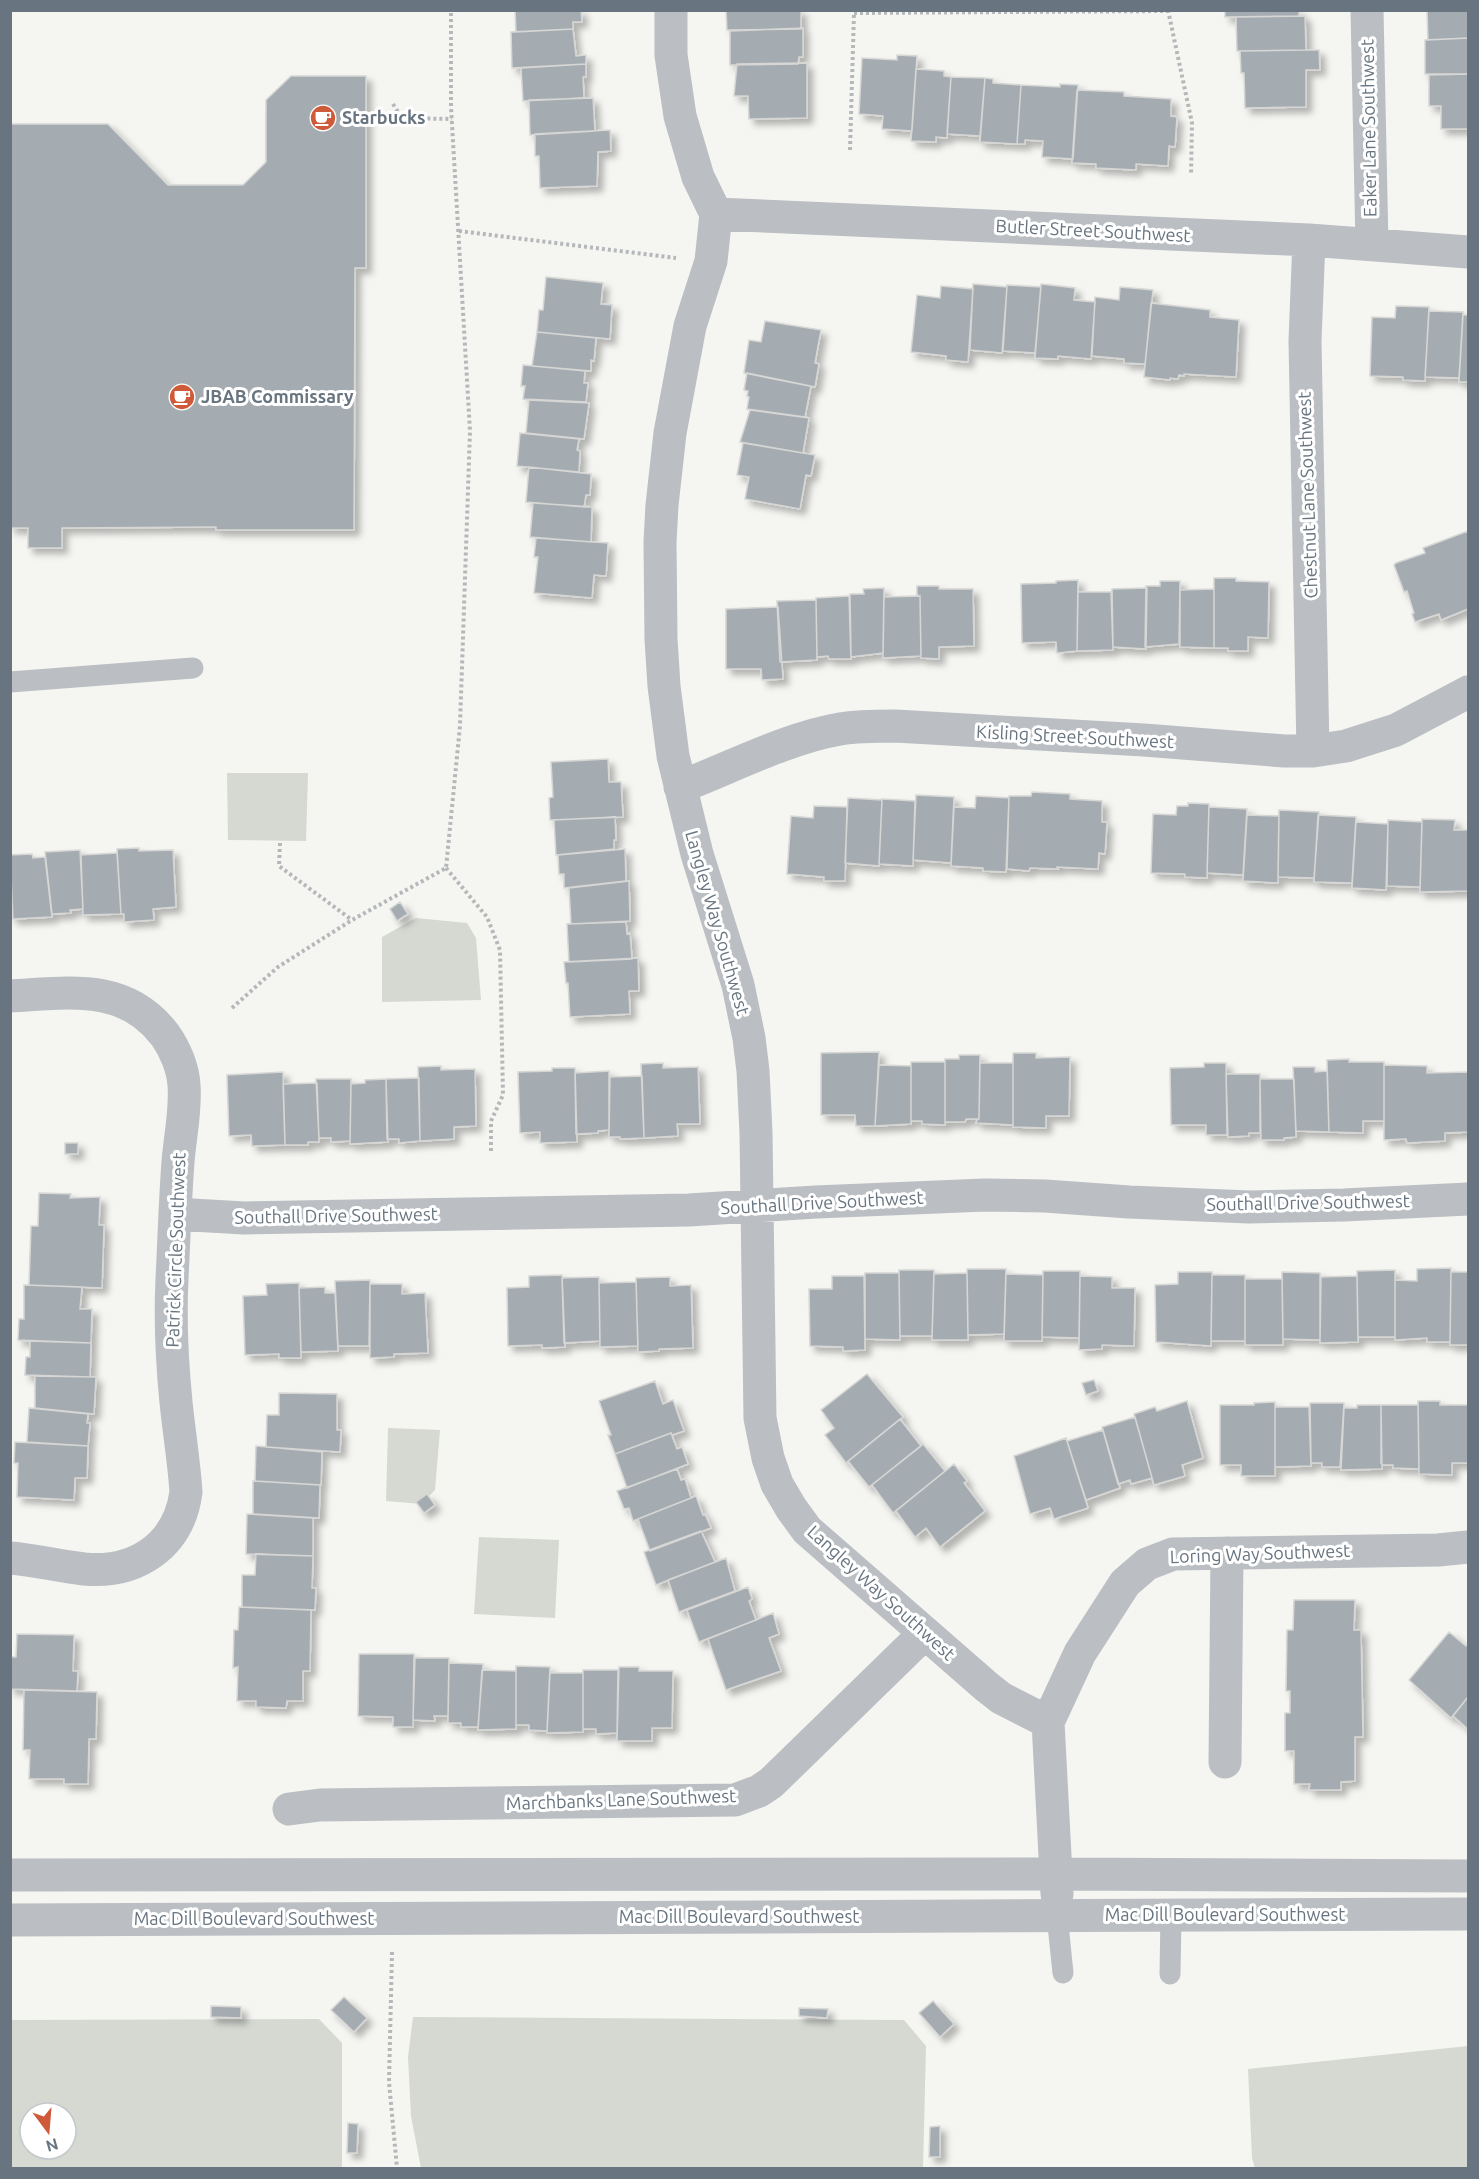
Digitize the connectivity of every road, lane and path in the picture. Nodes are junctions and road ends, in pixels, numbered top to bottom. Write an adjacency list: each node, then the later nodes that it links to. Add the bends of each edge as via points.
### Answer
1 (451, 10): 9 (path)
2 (671, 10): 12 (street, via 671,55 680,116 698,177)
3 (1367, 10): 15 (street, Eaker Lane Southwest)
4 (952, 11): 5 (path); 7 (path)
5 (1041, 11): 6 (path)
6 (1168, 11): 11 (path, via 1192,123)
7 (854, 12): 10 (path)
8 (393, 104): 9 (path, via 402,118)
9 (452, 119): 13 (path)
10 (850, 150)
11 (1191, 175)
12 (716, 214): 14 (street, Butler Street Southwest); 17 (street, Langley Way Southwest)
13 (459, 231): 17 (path, via 679,258); 24 (path, via 470,431 460,726)
14 (1309, 240): 15 (street, Butler Street Southwest); 21 (street, Chestnut Lane Southwest, via 1305,340)
15 (1372, 245): 16 (street, Butler Street Southwest)
16 (1468, 252)
17 (709, 267): 22 (street, Langley Way Southwest, via 690,326 670,433 662,505 662,663)
18 (193, 668): 19 (lane)
19 (10, 682)
20 (1468, 692): 21 (street, Kisling Street Southwest, via 1396,730 1346,746)
21 (1313, 751): 22 (street, Kisling Street Southwest, via 858,727 783,746)
22 (680, 787): 30 (street, Langley Way Southwest, via 745,1016 754,1094)
23 (280, 843): 25 (path, via 279,866)
24 (446, 868): 25 (path); 28 (path, via 487,917 500,951 503,1095 491,1121)
25 (352, 920): 27 (path, via 278,967)
26 (10, 996): 31 (street, Patrick Circle Southwest, via 108,996 139,1011 165,1035 179,1061 184,1086)
27 (232, 1008)
28 (491, 1154)
29 (1468, 1199): 30 (street, Southall Drive Southwest, via 1249,1207 985,1195)
30 (756, 1206): 31 (street, Southall Drive Southwest, via 256,1218); 35 (street, Langley Way Southwest, via 760,1418 777,1484 807,1530)
31 (175, 1214): 34 (street, Patrick Circle Southwest, via 173,1360 186,1492 180,1520 164,1544 118,1566 84,1569)
32 (1468, 1547): 33 (street, Loring Way Southwest)
33 (1227, 1553): 36 (street, Loring Way Southwest, via 1173,1554 1135,1572 1080,1653); 37 (street)
34 (10, 1558)
35 (925, 1633): 36 (street, Langley Way Southwest, via 1001,1698); 38 (street, Marchbanks Lane Southwest, via 771,1783 735,1800 320,1805)
36 (1048, 1722): 39 (street, Loring Way Southwest)
37 (1225, 1762)
38 (289, 1809)
39 (1056, 1874): 40 (street); 41 (street); 44 (street, Loring Way Southwest)
40 (10, 1875)
41 (1468, 1876)
42 (1468, 1914): 43 (street, Mac Dill Boulevard Southwest)
43 (1171, 1915): 44 (street, Mac Dill Boulevard Southwest); 48 (lane)
44 (1057, 1916): 45 (street, Mac Dill Boulevard Southwest); 47 (lane)
45 (392, 1918): 46 (street, Mac Dill Boulevard Southwest); 49 (path, via 389,2082)
46 (10, 1920)
47 (1063, 1973)
48 (1170, 1974)
49 (397, 2169)

